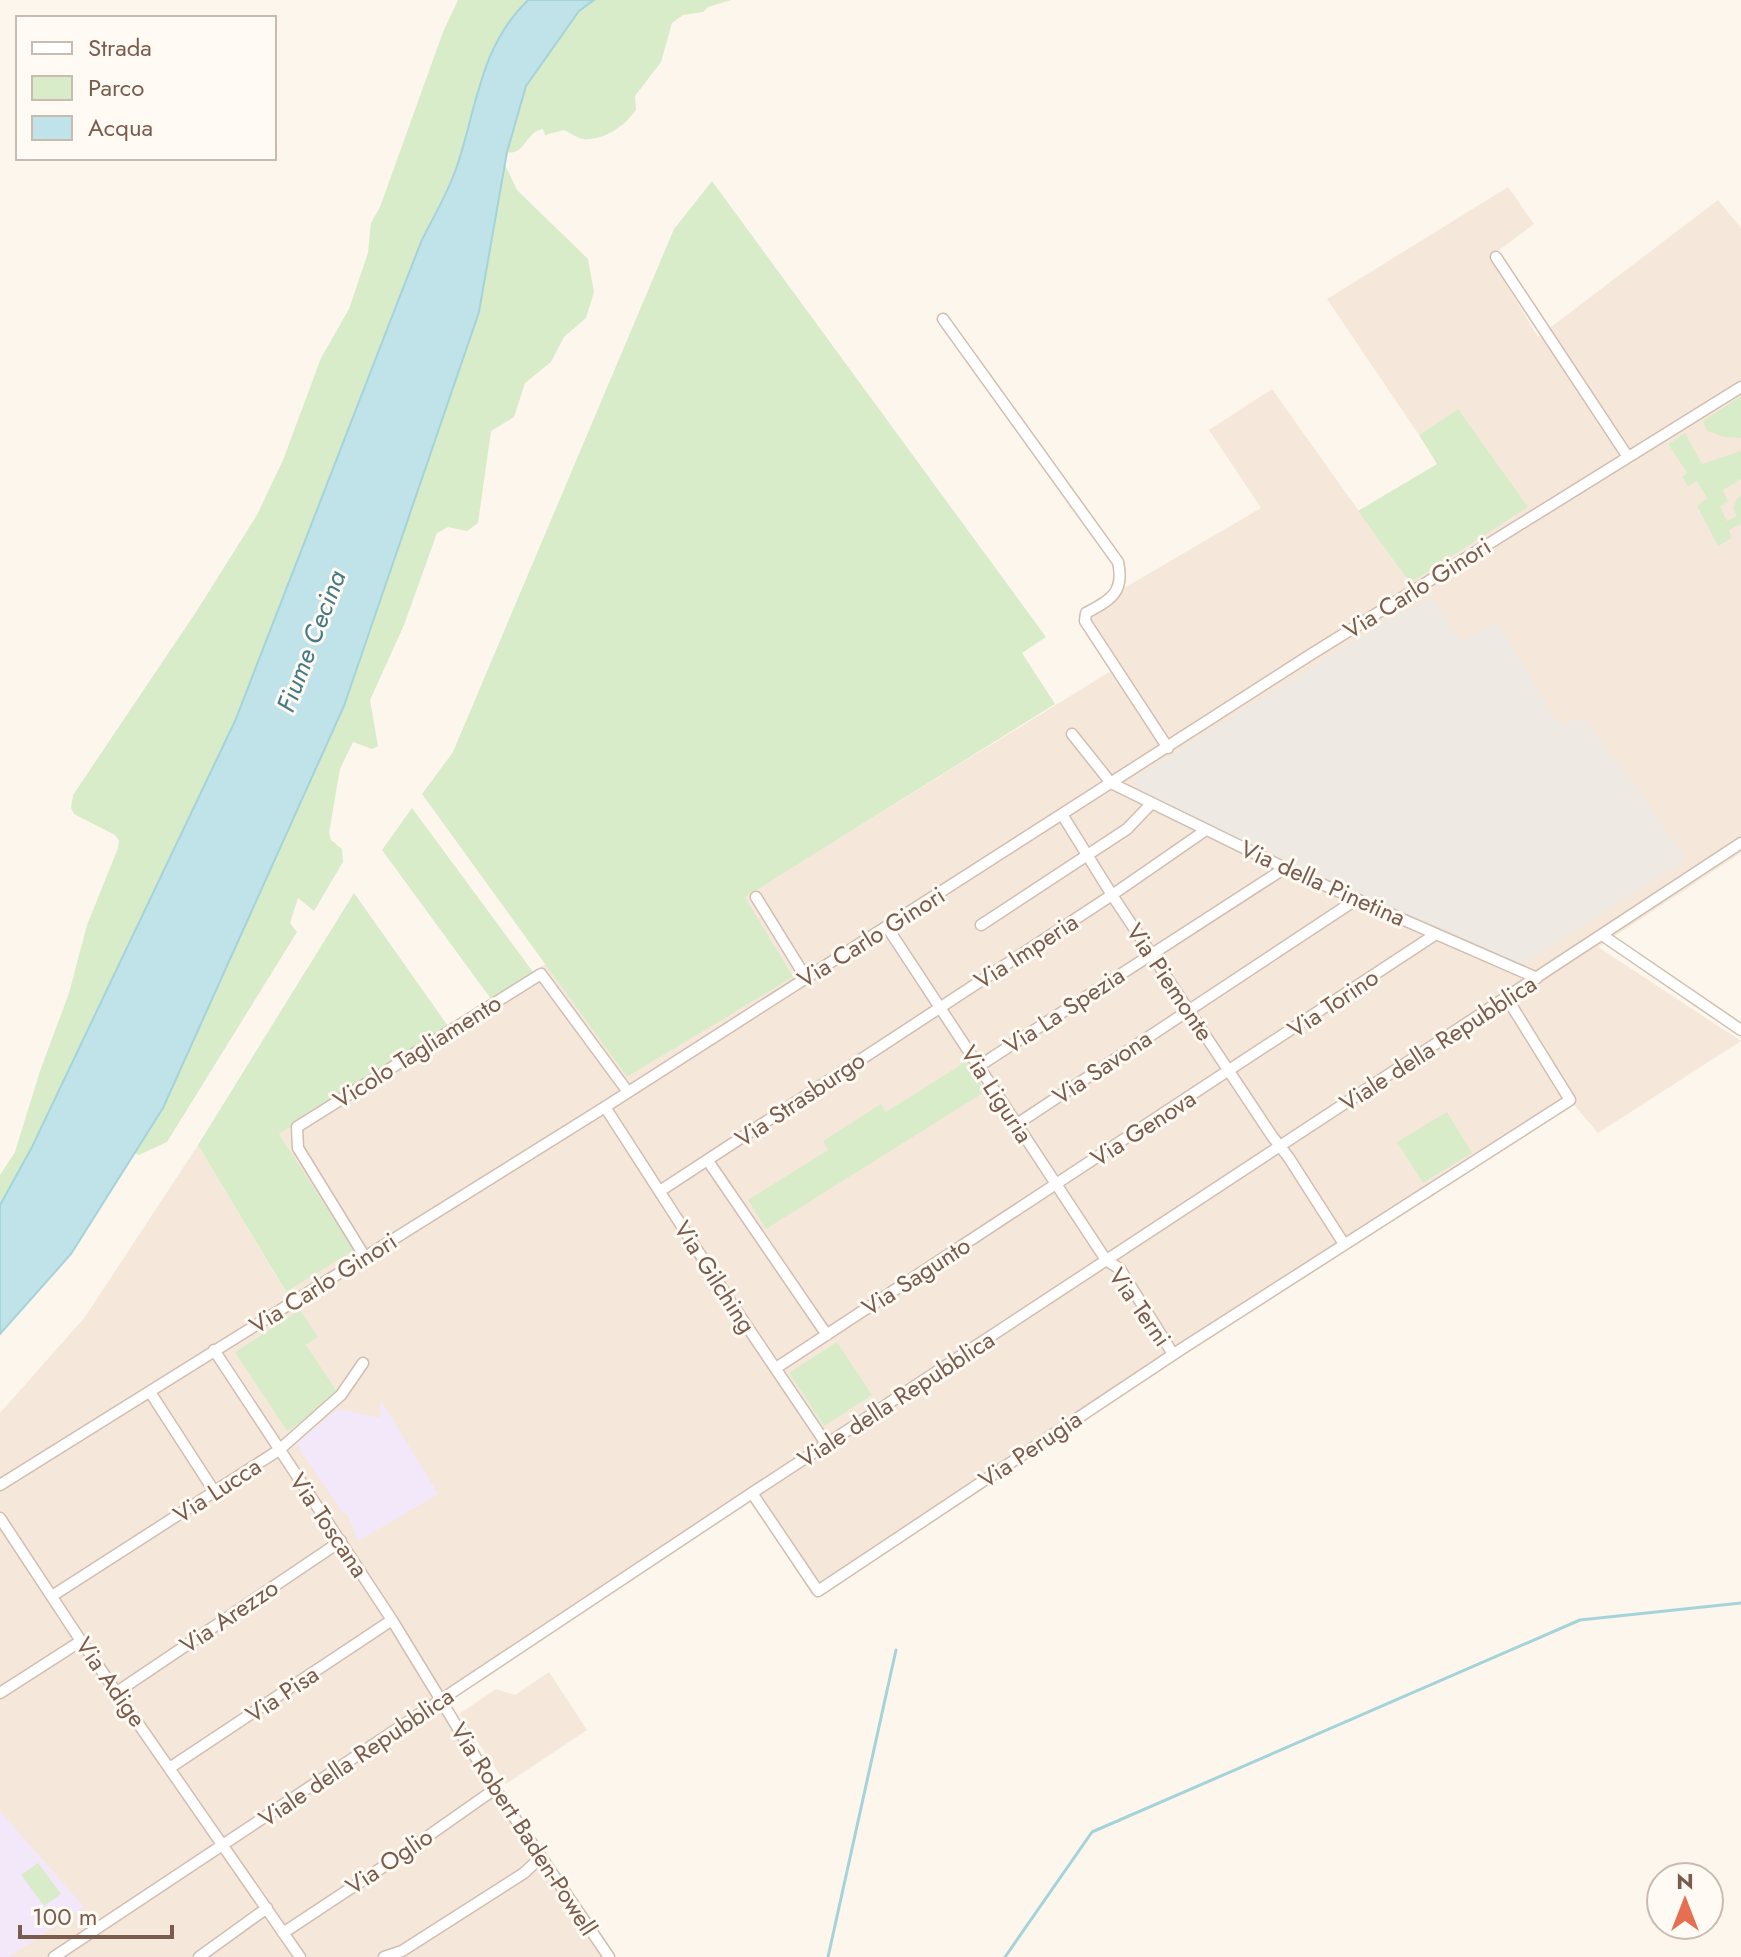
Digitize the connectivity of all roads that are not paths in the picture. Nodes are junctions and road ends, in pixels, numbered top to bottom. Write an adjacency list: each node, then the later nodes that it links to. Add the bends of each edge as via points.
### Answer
1 (1496, 257): 4 (street)
2 (943, 319): 6 (street, via 1118,562 1122,578 1112,599 1086,613 1085,621)
3 (1741, 387): 4 (street, Via Carlo Ginori)
4 (1628, 457): 6 (street, Via Carlo Ginori)
5 (1072, 734): 7 (street)
6 (1168, 748): 7 (street, Via Carlo Ginori)
7 (1111, 783): 8 (street, Via della Pinetina); 9 (street, Via Carlo Ginori)
8 (1151, 804): 10 (street, Via della Pinetina); 12 (street)
9 (1063, 816): 12 (street, Via Piemonte); 18 (street, Via Carlo Ginori)
10 (1206, 830): 13 (street, Via della Pinetina); 14 (street, Via Imperia)
11 (1741, 843): 20 (street, Viale della Repubblica)
12 (1087, 857): 14 (street, Via Piemonte); 17 (street)
13 (1285, 868): 16 (street, Via della Pinetina); 21 (street, Via La Spezia)
14 (1112, 895): 21 (street, Via Piemonte); 25 (street, Via Imperia)
15 (756, 897): 22 (street)
16 (1357, 899): 19 (street, Via della Pinetina); 26 (street, Via Savona)
17 (981, 925)
18 (887, 927): 22 (street, Via Carlo Ginori); 25 (street, Via Liguria)
19 (1436, 934): 23 (street, Via della Pinetina); 29 (street, Via Torino)
20 (1602, 935): 23 (street, Viale della Repubblica); 27 (street)
21 (1150, 953): 26 (street, Via Piemonte); 28 (street, Via La Spezia)
22 (806, 978): 30 (street, Via Carlo Ginori)
23 (1537, 978): 24 (street, Viale della Repubblica)
24 (1505, 1000): 33 (street, Viale della Repubblica); 37 (street, Via Perugia, via 1570,1100)
25 (939, 1006): 28 (street, Via Liguria); 34 (street, Via Strasburgo)
26 (1188, 1010): 29 (street, Via Piemonte); 32 (street, Via Savona)
27 (1741, 1030)
28 (979, 1066): 32 (street, Via Liguria)
29 (1230, 1072): 33 (street, Via Piemonte); 35 (street, Via Genova)
30 (628, 1092): 31 (street, Via Carlo Ginori); 38 (street, Vicolo Tagliamento, via 541,974 309,1119 297,1127 298,1148)
31 (605, 1107): 36 (street, Via Gilching); 38 (street, Via Carlo Ginori)
32 (1017, 1124): 35 (street, Via Liguria)
33 (1279, 1146): 37 (street, Via Piemonte); 39 (street, Viale della Repubblica)
34 (708, 1161): 36 (street, Via Strasburgo); 40 (street)
35 (1056, 1184): 39 (street, Via Liguria); 40 (street, Via Sagunto)
36 (660, 1191): 44 (street, Via Gilching)
37 (1344, 1244): 42 (street, Via Perugia)
38 (365, 1257): 41 (street, Via Carlo Ginori)
39 (1106, 1260): 42 (street, Via Terni, via 1120,1269); 46 (street, Viale della Repubblica)
40 (827, 1335): 44 (street, Via Sagunto)
41 (214, 1350): 45 (street, Via Carlo Ginori); 47 (street, Via Toscana)
42 (1173, 1354): 50 (street, Via Perugia, via 818,1591)
43 (363, 1363): 47 (street, Via Lucca, via 341,1395)
44 (776, 1368): 46 (street, Via Gilching)
45 (150, 1392): 48 (street, Via Carlo Ginori); 49 (street)
46 (827, 1445): 50 (street, Viale della Repubblica)
47 (279, 1450): 49 (street, Via Lucca); 52 (street, Via Toscana)
48 (0, 1485)
49 (214, 1491): 53 (street, Via Lucca)
50 (752, 1493): 58 (street, Viale della Repubblica)
51 (0, 1518): 53 (street, Via Adige)
52 (341, 1541): 54 (street, Via Toscana); 56 (street, Via Arezzo)
53 (52, 1596): 55 (street, Via Adige)
54 (392, 1620): 58 (street, Via Toscana); 59 (street, Via Pisa)
55 (81, 1641): 56 (street, Via Adige); 57 (street)
56 (117, 1692): 59 (street, Via Adige)
57 (0, 1693)
58 (441, 1700): 60 (street, Via Robert Baden-Powell); 61 (street, Viale della Repubblica)
59 (171, 1767): 61 (street, Via Adige)
60 (495, 1789): 62 (street, Via Robert Baden-Powell); 64 (street, Via Oglio)
61 (222, 1846): 63 (street, Via Adige); 65 (street, Viale della Repubblica)
62 (541, 1857): 68 (street, via 402,1951); 69 (street, Via Robert Baden-Powell)
63 (267, 1908): 64 (street, Via Adige); 66 (street)
64 (283, 1933): 67 (street, Via Adige)
65 (54, 1957)
66 (199, 1957)
67 (300, 1957)
68 (384, 1957)
69 (609, 1957)

